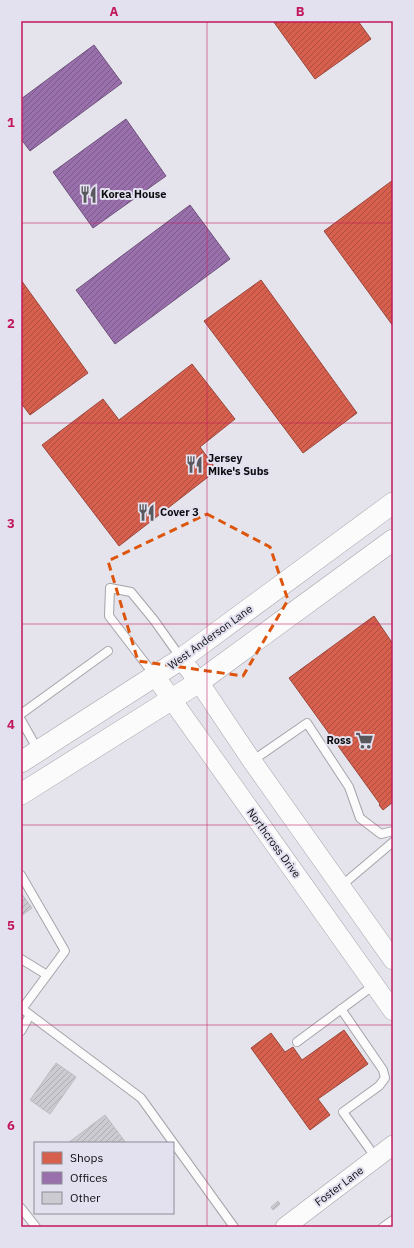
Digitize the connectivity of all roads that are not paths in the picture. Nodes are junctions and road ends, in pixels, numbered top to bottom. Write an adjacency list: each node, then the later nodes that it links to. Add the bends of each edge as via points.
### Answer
1 (393, 504): 6 (main road, West Anderson Lane)
2 (393, 524): 4 (main road, via 366,544)
3 (393, 540): 4 (main road)
4 (348, 572): 8 (main road)
5 (108, 651): 10 (lane)
6 (181, 659): 7 (main road, West Anderson Lane); 7 (lane, via 131,592 110,588 109,616); 8 (street)
7 (155, 676): 9 (street, Northcross Drive); 12 (main road, West Anderson Lane)
8 (199, 682): 9 (main road); 13 (street)
9 (171, 700): 14 (main road); 19 (street, Northcross Drive)
10 (21, 714)
11 (21, 720): 12 (lane)
12 (29, 756)
13 (252, 761): 15 (lane, via 307,724 349,787 360,818 381,834); 18 (street)
14 (21, 794)
15 (393, 831)
16 (393, 842): 18 (lane)
17 (21, 875): 22 (lane, via 66,950)
18 (341, 886): 19 (street); 21 (street)
19 (319, 906): 23 (street, Northcross Drive)
20 (21, 959): 22 (lane)
21 (393, 960)
22 (47, 975): 24 (lane)
23 (374, 985): 25 (lane); 26 (street, Northcross Drive)
24 (22, 1008): 27 (lane)
25 (341, 1010): 29 (lane); 33 (lane, via 383,1070 385,1078 379,1086 343,1112)
26 (393, 1011)
27 (30, 1015): 28 (lane); 30 (lane, via 141,1098)
28 (21, 1031)
29 (298, 1042)
30 (173, 1142)
31 (174, 1144): 37 (lane)
32 (393, 1145): 33 (street, Foster Lane)
33 (376, 1158): 38 (street, Foster Lane)
34 (21, 1208): 36 (lane)
35 (393, 1220): 39 (lane)
36 (36, 1227)
37 (234, 1227)
38 (285, 1227)
39 (383, 1227)

